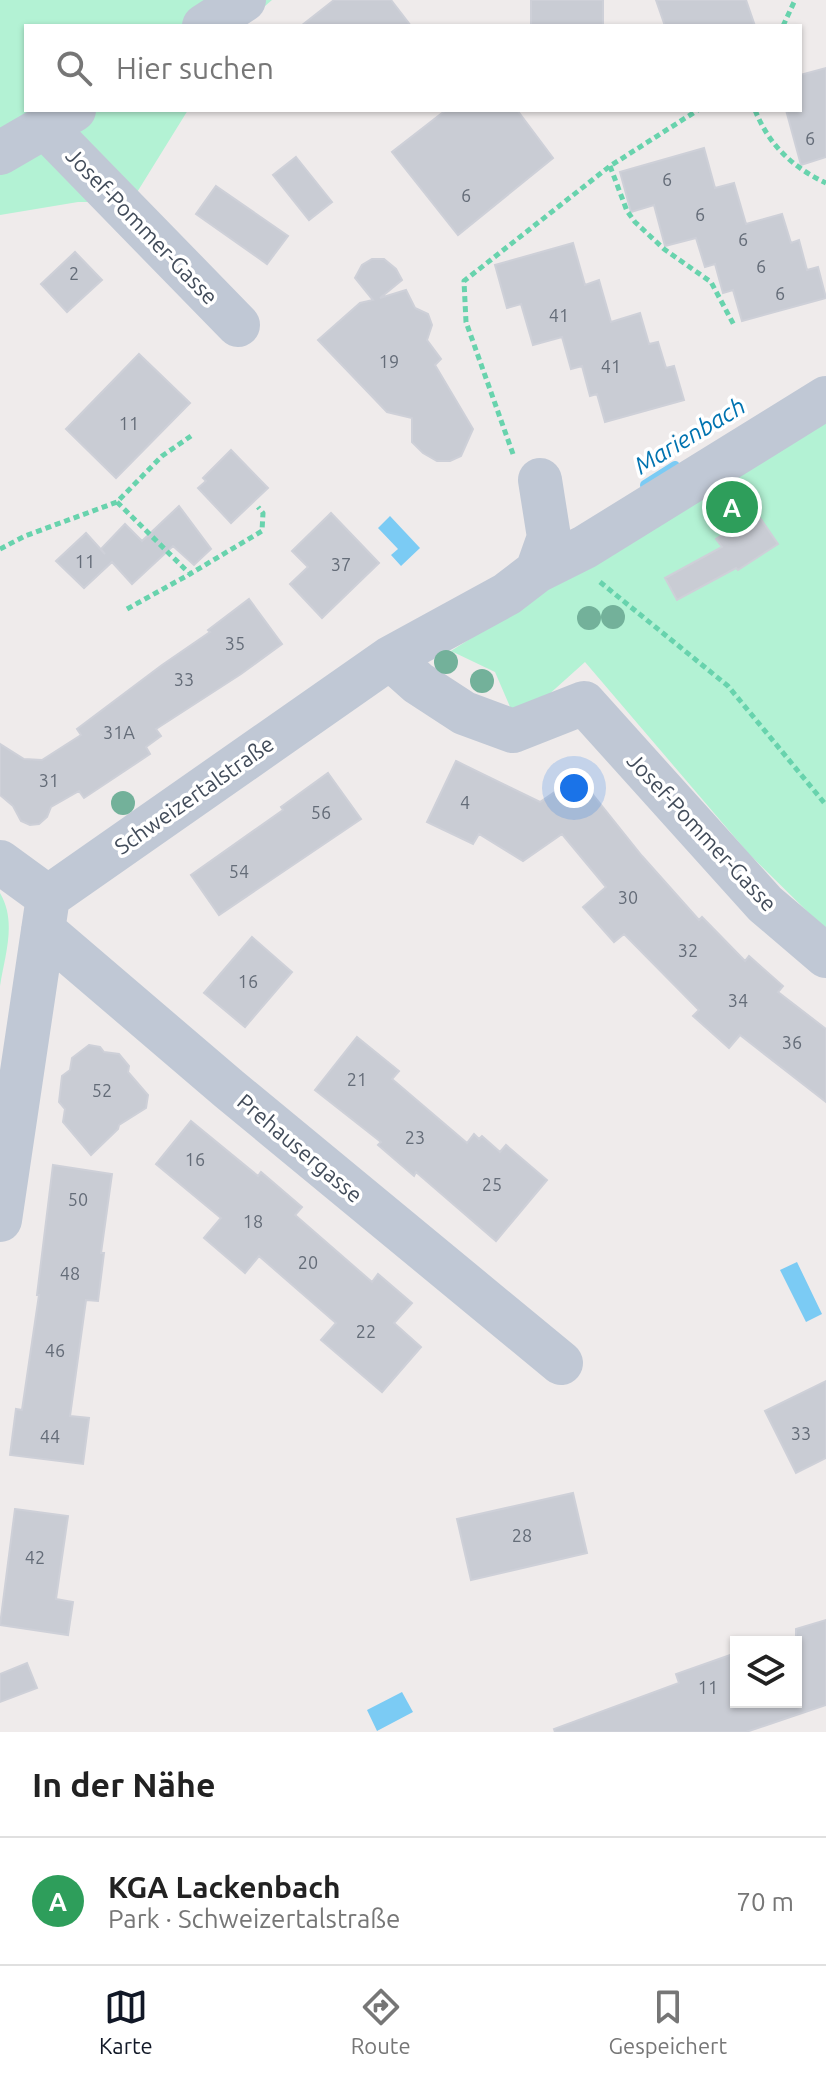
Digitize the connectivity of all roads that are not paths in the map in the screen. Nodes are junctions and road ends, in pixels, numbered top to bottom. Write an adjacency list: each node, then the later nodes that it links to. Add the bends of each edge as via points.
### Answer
1 (244, 0): 2 (street)
2 (207, 24)
3 (60, 119): 4 (street); 5 (street, Josef-Pommer-Gasse)
4 (0, 153)
5 (238, 325)
6 (826, 398): 8 (street, Schweizertalstraße)
7 (540, 480): 8 (street)
8 (552, 563): 9 (street, Schweizertalstraße)
9 (390, 658): 11 (street, Schweizertalstraße); 12 (street, Josef-Pommer-Gasse, via 464,713 513,731 584,703 765,904)
10 (0, 862): 11 (street, Prehausergasse)
11 (45, 914): 13 (street); 14 (street, Prehausergasse, via 229,1089)
12 (826, 956)
13 (0, 1220)
14 (561, 1363)

